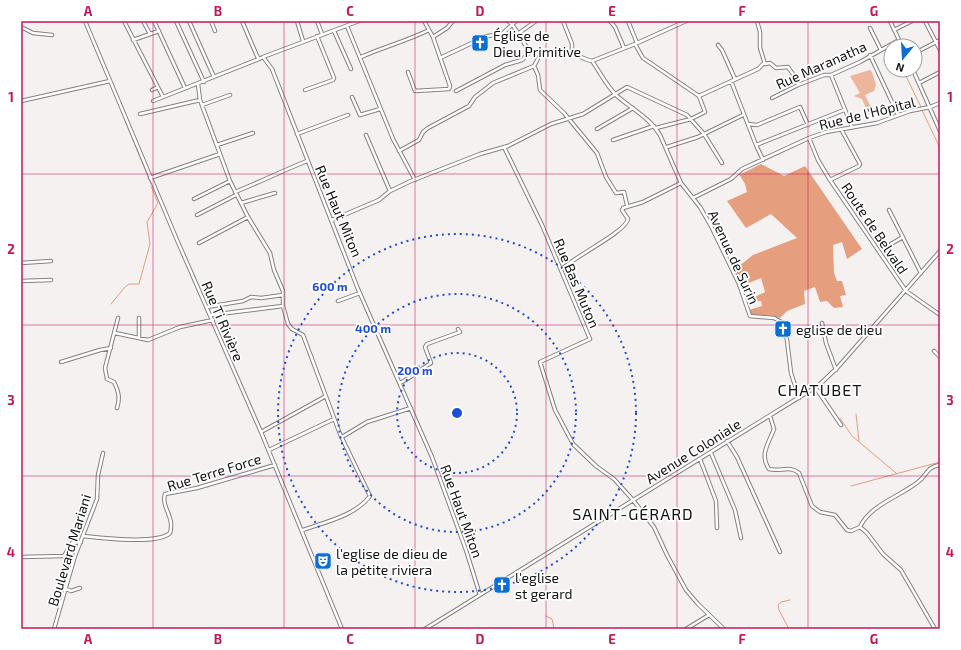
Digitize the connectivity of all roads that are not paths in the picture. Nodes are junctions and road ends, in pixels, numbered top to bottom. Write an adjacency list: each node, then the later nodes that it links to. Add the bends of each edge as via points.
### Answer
1 (84, 21): 71 (street, Rue Ti Rivière)
2 (124, 21): 43 (street)
3 (143, 21): 37 (street)
4 (154, 21): 33 (street)
5 (176, 21): 72 (street)
6 (189, 21): 68 (street)
7 (211, 21): 34 (street)
8 (242, 21): 59 (street)
9 (296, 21): 45 (street)
10 (317, 21): 38 (street)
11 (359, 21): 28 (street)
12 (424, 21): 31 (street)
13 (453, 21): 41 (street)
14 (508, 21): 27 (street)
15 (516, 21): 27 (street)
16 (536, 21): 36 (street)
17 (563, 21): 54 (street, via 572,44)
18 (610, 21): 49 (street)
19 (628, 21): 47 (street)
20 (676, 21): 26 (street)
21 (686, 21): 26 (street)
22 (757, 21): 62 (street)
23 (890, 21): 32 (street)
24 (912, 21): 32 (street)
25 (925, 21): 46 (street)
26 (678, 24): 47 (street)
27 (513, 25): 36 (street); 60 (street, via 502,34 487,36)
28 (347, 26): 35 (street); 58 (street)
29 (21, 27): 39 (street, via 33,33)
30 (870, 28): 51 (street)
31 (429, 30): 41 (street); 58 (street, via 412,39 371,51)
32 (894, 30): 42 (street)
33 (159, 31): 37 (street); 78 (street)
34 (216, 31)
35 (334, 31): 38 (street); 64 (street)
36 (519, 33): 53 (street)
37 (150, 34): 43 (street)
38 (322, 34): 40 (street)
39 (52, 35)
40 (317, 36): 45 (street); 80 (street, via 334,78)
41 (433, 37): 60 (street)
42 (898, 38)
43 (133, 40): 77 (street)
44 (940, 40): 46 (street)
45 (303, 41): 57 (street)
46 (936, 42): 50 (street); 52 (street)
47 (636, 44): 49 (street); 84 (street, via 643,58)
48 (718, 45): 70 (street)
49 (624, 48): 61 (street)
50 (923, 49)
51 (881, 50): 56 (street, Rue Maranatha)
52 (940, 50)
53 (531, 51): 55 (street); 81 (street, via 522,60)
54 (572, 54): 55 (street); 61 (street)
55 (540, 55): 63 (street)
56 (870, 55): 67 (street, Rue Maranatha); 100 (street)
57 (264, 57): 59 (street); 111 (street, Rue Haut Miton, via 272,70)
58 (361, 57): 95 (street)
59 (259, 58): 68 (street)
60 (440, 58): 65 (street, via 449,89 415,91)
61 (592, 61): 83 (street, Avenue de Surin)
62 (764, 62): 70 (street, via 758,69); 76 (street, via 776,68 788,67)
63 (534, 66): 101 (street, via 540,90); 120 (street, via 488,86 469,106 428,128 419,140)
64 (351, 69)
65 (408, 72)
66 (940, 72): 74 (street)
67 (831, 75): 76 (street, Rue Maranatha, via 824,75); 96 (street)
68 (214, 77): 72 (street)
69 (917, 78): 74 (street)
70 (735, 79): 73 (street)
71 (110, 81): 88 (street); 125 (street, Rue Ti Rivière)
72 (204, 82): 75 (street)
73 (731, 82): 84 (street); 99 (street)
74 (919, 83): 93 (street)
75 (198, 84): 78 (street); 89 (street)
76 (798, 85): 87 (street, Rue Maranatha)
77 (158, 87): 79 (street); 86 (street)
78 (185, 88): 86 (street)
79 (152, 90)
80 (305, 90)
81 (456, 91)
82 (230, 95): 92 (street)
83 (616, 95): 94 (street, Avenue de Surin); 101 (street, via 583,114); 102 (street, via 627,86)
84 (699, 96): 102 (street, via 705,112)
85 (352, 97): 95 (street, via 360,115)
86 (163, 98): 90 (street)
87 (772, 98)
88 (21, 100)
89 (200, 100): 92 (street); 97 (street)
90 (153, 101)
91 (940, 103): 93 (street, Rue de l'Hôpital)
92 (202, 105): 117 (street)
93 (930, 107): 100 (street, Rue de l'Hôpital); 109 (street)
94 (633, 108): 105 (street, Avenue de Surin); 107 (street)
95 (380, 109): 120 (street)
96 (844, 110): 104 (street); 106 (street)
97 (140, 114)
98 (348, 115): 111 (street)
99 (743, 115): 103 (street); 112 (street)
100 (898, 115): 106 (street, Rue de l'Hôpital, via 877,123)
101 (568, 119): 118 (street, via 551,124); 136 (street, via 597,153 606,177 616,193 626,194)
102 (691, 119): 105 (street); 112 (street)
103 (748, 124): 104 (street, via 757,125 800,107); 116 (street)
104 (808, 125): 116 (street)
105 (655, 127): 115 (street); 119 (street, Avenue de Surin)
106 (852, 127): 108 (street, Rue de l'Hôpital)
107 (597, 129)
108 (841, 129): 114 (street, Rue de l'Hôpital); 127 (street, via 860,164)
109 (940, 131)
110 (253, 133): 117 (street)
111 (297, 134): 123 (street, Rue Haut Miton)
112 (704, 134): 119 (street); 124 (street)
113 (366, 135): 130 (street)
114 (809, 138): 122 (street, Rue de l'Hôpital); 127 (street, Route de Belvald)
115 (613, 140)
116 (756, 144): 122 (street)
117 (217, 145): 121 (street)
118 (504, 147): 126 (street); 147 (street, Rue Bas Muton)
119 (667, 147): 129 (street, Avenue de Surin)
120 (399, 151): 126 (street)
121 (220, 154): 125 (street); 128 (street)
122 (763, 160): 133 (street, Rue de l'Hôpital, via 742,169 731,179)
123 (307, 161): 132 (street); 140 (street, Rue Haut Miton)
124 (722, 162)
125 (150, 178): 156 (street, Rue Ti Rivière)
126 (415, 180): 130 (street)
127 (830, 180): 151 (street, Route de Belvald)
128 (230, 181): 132 (street); 134 (street)
129 (681, 183): 133 (street, Avenue de Surin); 136 (street, via 648,200)
130 (390, 191): 140 (street, via 380,200)
131 (275, 192): 135 (street)
132 (236, 193): 135 (street); 138 (street)
133 (693, 198): 174 (street, Avenue de Surin, via 711,226 739,284 750,316 774,318 784,324 791,373)
134 (194, 199)
135 (241, 204): 139 (street)
136 (627, 205): 147 (street, via 622,210 628,219 625,226)
137 (889, 210): 141 (street)
138 (197, 215)
139 (248, 217): 142 (street); 153 (street, via 270,254)
140 (332, 220): 152 (street, Rue Haut Miton)
141 (903, 237): 143 (street); 148 (street)
142 (199, 244)
143 (891, 244)
144 (940, 251): 148 (street, Avenue Coloniale)
145 (51, 261): 146 (street)
146 (21, 262)
147 (561, 270): 189 (street, Rue Bas Muton, via 590,339 540,362 550,398 573,444 614,479)
148 (921, 273): 151 (street, Avenue Coloniale)
149 (51, 280): 150 (street)
150 (21, 281)
151 (906, 291): 158 (street, Route de Belvald); 170 (street, Avenue Coloniale)
152 (360, 292): 154 (street); 171 (street, Rue Haut Miton)
153 (283, 295): 155 (street); 156 (street, via 251,297 243,301)
154 (338, 301)
155 (283, 306): 157 (street); 173 (street, via 289,326 303,334)
156 (207, 307): 157 (street, Rue Ti Rivière)
157 (211, 315): 161 (street, Rue Ti Rivière)
158 (940, 315)
159 (118, 318): 164 (street)
160 (139, 318): 165 (street)
161 (212, 320): 165 (street, via 180,327 150,339); 180 (street, Rue Ti Rivière)
162 (822, 323): 170 (street)
163 (458, 329): 171 (street, via 460,332 427,344 425,347 431,363)
164 (115, 333): 165 (street); 166 (street)
165 (139, 338)
166 (111, 348): 169 (street); 175 (street, via 105,368 107,379 114,382 120,398)
167 (934, 351): 168 (street)
168 (940, 357)
169 (60, 362)
170 (836, 370): 172 (street, Avenue Coloniale)
171 (400, 383): 176 (street, Rue Haut Miton)
172 (815, 387): 174 (street, Avenue Coloniale); 179 (street)
173 (326, 396): 178 (street); 180 (street)
174 (799, 398): 177 (street, Avenue Coloniale)
175 (118, 408)
176 (411, 408): 181 (street, via 367,422); 200 (street, Rue Haut Miton, via 466,550)
177 (770, 416): 182 (street, Avenue Coloniale); 190 (street, via 774,429 764,456 769,469 789,468 797,471 815,509 835,515 847,530 852,531)
178 (334, 419): 181 (street); 183 (street)
179 (841, 425)
180 (261, 432): 183 (street, Rue Ti Rivière)
181 (342, 437): 192 (street, via 370,498 358,508)
182 (727, 441): 184 (street, Avenue Coloniale); 196 (street, via 737,457)
183 (269, 450): 187 (street, Rue Ti Rivière)
184 (711, 452): 186 (street, Avenue Coloniale); 194 (street, via 735,510)
185 (103, 454): 193 (street, Boulevard Mariani, via 98,475 97,499)
186 (700, 459): 189 (street, Avenue Coloniale); 191 (street, via 716,501)
187 (275, 465): 192 (street, Rue Ti Rivière); 193 (street, Rue Terre Force, via 197,488 165,494 164,501 171,516 172,526 170,533 162,537 115,539)
188 (939, 465): 190 (street, via 928,470 919,482 876,509)
189 (633, 500): 200 (street, Avenue Coloniale); 201 (street, Rue Bas Muton, via 654,527 686,590)
190 (860, 527): 207 (street, via 901,570)
191 (717, 528)
192 (303, 530): 203 (street, Rue Ti Rivière)
193 (83, 536): 195 (street, Boulevard Mariani)
194 (741, 538)
195 (81, 542): 197 (street, via 72,543 64,556); 199 (street, Boulevard Mariani)
196 (780, 552)
197 (21, 557)
198 (80, 588): 199 (street, via 71,591)
199 (66, 589): 202 (street, Boulevard Mariani)
200 (480, 595): 204 (street, Avenue Coloniale)
201 (709, 615): 205 (street); 206 (street, Rue Bas Muton)
202 (54, 629)
203 (342, 629)
204 (426, 629)
205 (686, 629)
206 (724, 629)
207 (935, 629)

